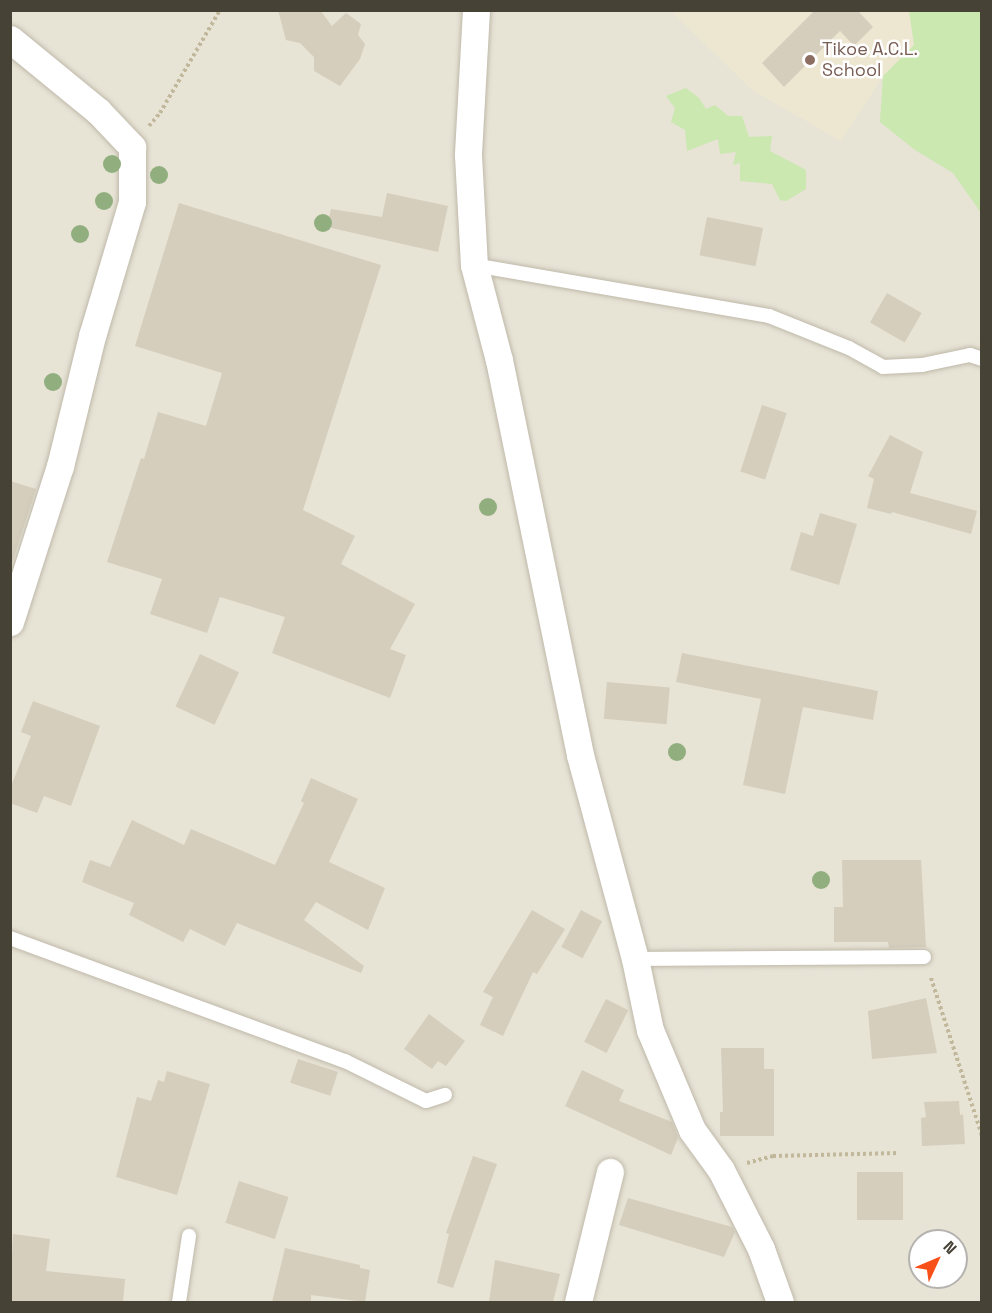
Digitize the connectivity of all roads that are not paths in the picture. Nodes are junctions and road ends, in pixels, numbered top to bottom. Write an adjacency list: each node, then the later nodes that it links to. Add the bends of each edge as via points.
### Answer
1 (476, 10): 3 (street, via 468,155)
2 (10, 39): 5 (street, via 98,111 132,147 132,202 92,336 60,466)
3 (474, 265): 4 (lane, via 769,316 849,348 883,367 922,365 970,355); 8 (street, via 499,360 580,755)
4 (981, 359)
5 (10, 622)
6 (10, 938): 9 (lane, via 345,1061 426,1101)
7 (924, 957): 8 (lane)
8 (635, 958): 14 (street, via 650,1030 692,1130 721,1170 761,1249)
9 (445, 1095)
10 (610, 1172): 13 (street)
11 (189, 1236): 12 (lane)
12 (178, 1302)
13 (578, 1302)
14 (780, 1302)

